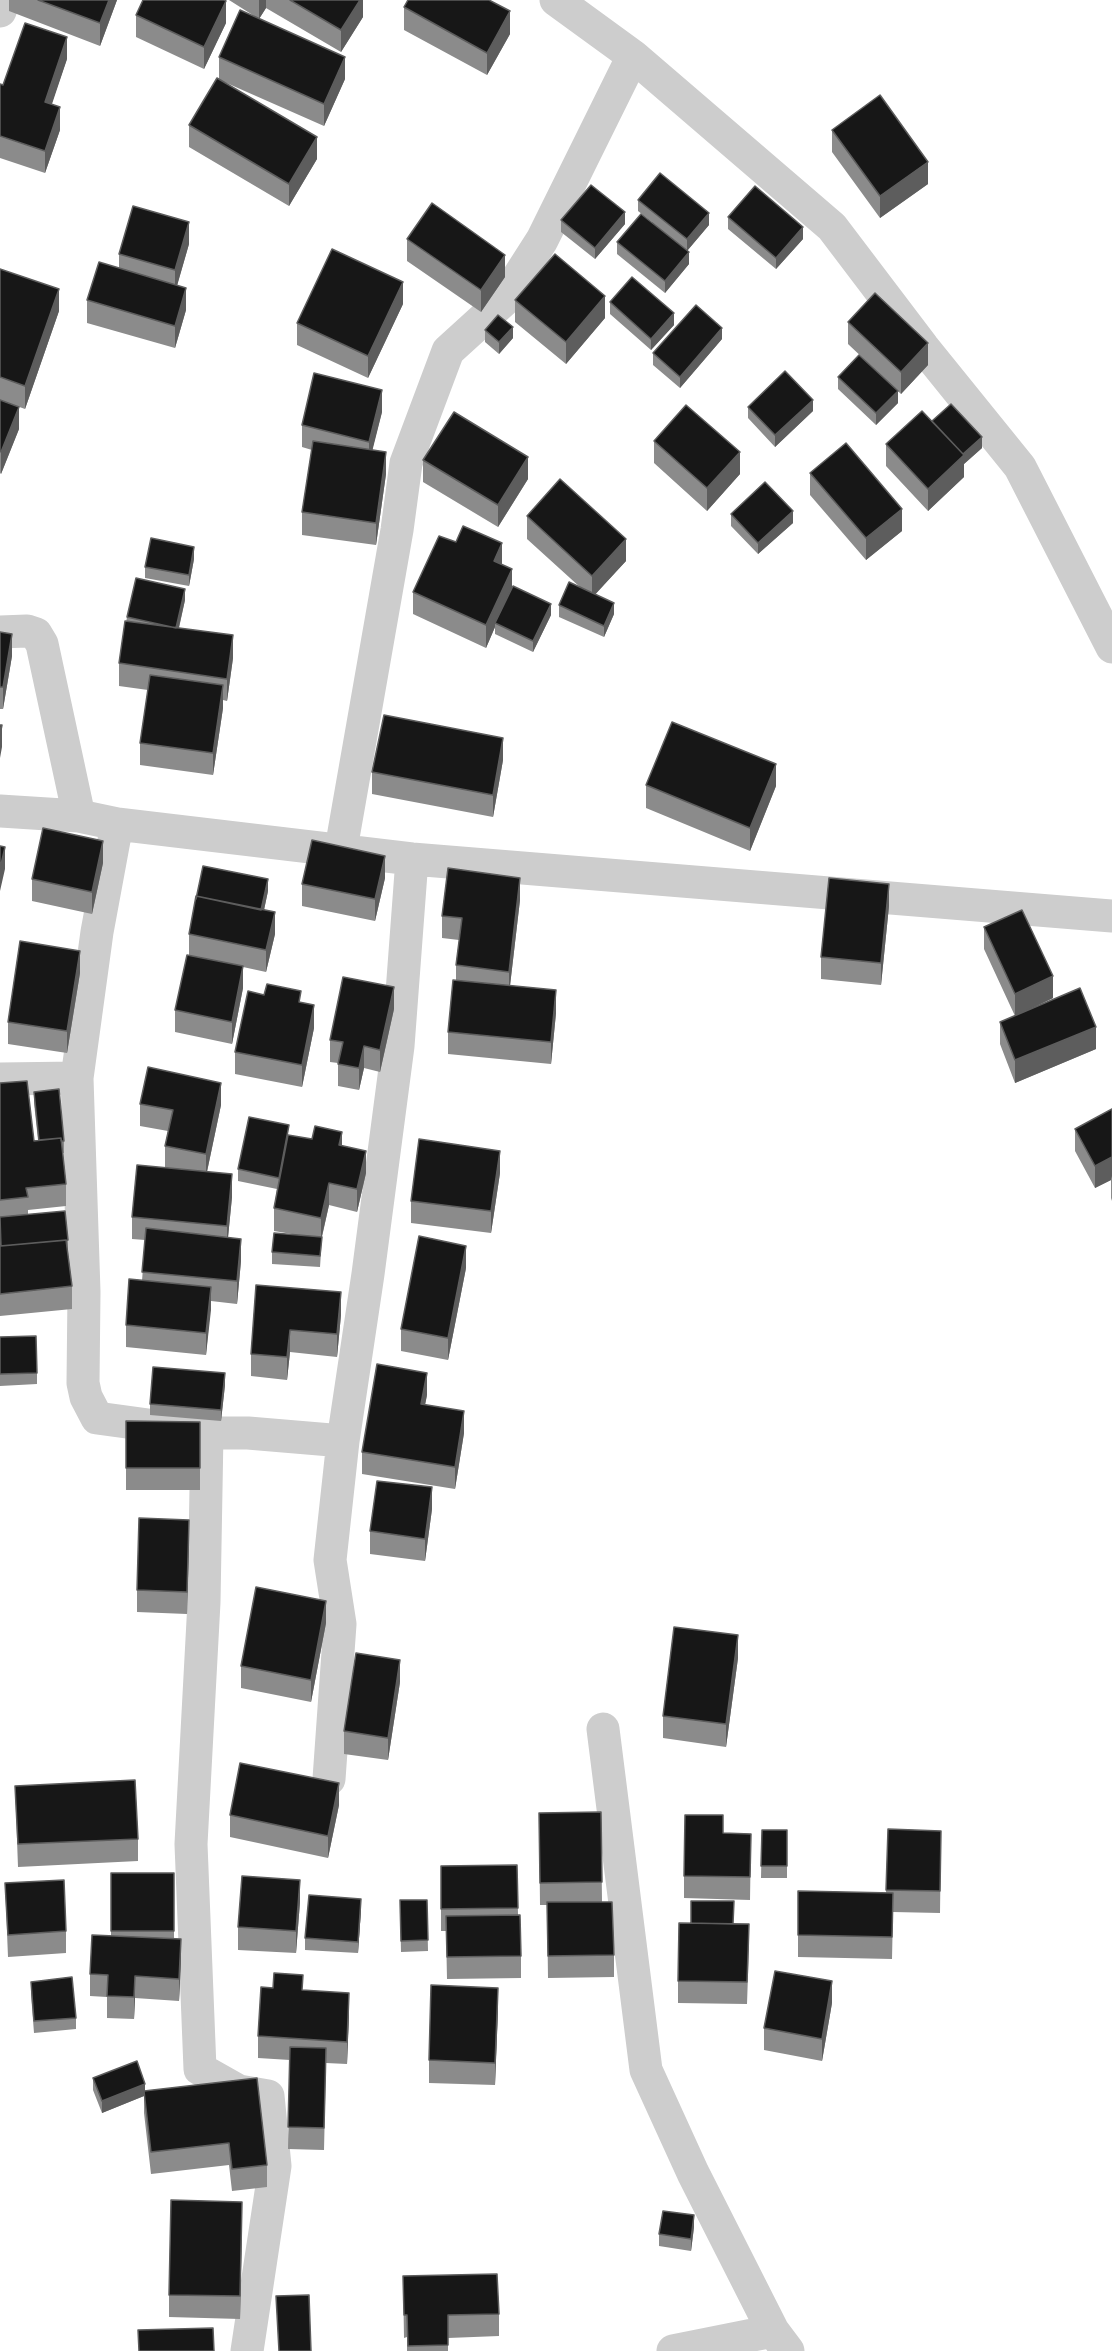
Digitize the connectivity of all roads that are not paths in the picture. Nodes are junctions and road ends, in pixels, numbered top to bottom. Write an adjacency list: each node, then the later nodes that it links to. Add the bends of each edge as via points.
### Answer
1 (4, 0): 3 (street)
2 (556, 0): 4 (street)
3 (0, 11)
4 (633, 56): 6 (street, via 832,227 1020,467); 10 (street, via 542,240 503,301 448,351 406,463)
5 (0, 632): 8 (street, via 27,631 36,634 42,644)
6 (1112, 647)
7 (0, 811): 8 (street)
8 (79, 816): 9 (street)
9 (117, 824): 10 (street); 13 (street)
10 (341, 849): 11 (street)
11 (412, 860): 12 (street); 16 (street, via 398,1046)
12 (1112, 916)
13 (77, 1078): 14 (street); 15 (street, via 86,1397 97,1418)
14 (0, 1079)
15 (207, 1433): 16 (street); 20 (street, via 204,1602 191,1844 200,2069 238,2091 268,2096 274,2166)
16 (343, 1441): 18 (street, via 330,1560 340,1624)
17 (603, 1729): 19 (street, via 646,2070 693,2173)
18 (329, 1779)
19 (781, 2341): 21 (street)
20 (247, 2351)
21 (673, 2351)

